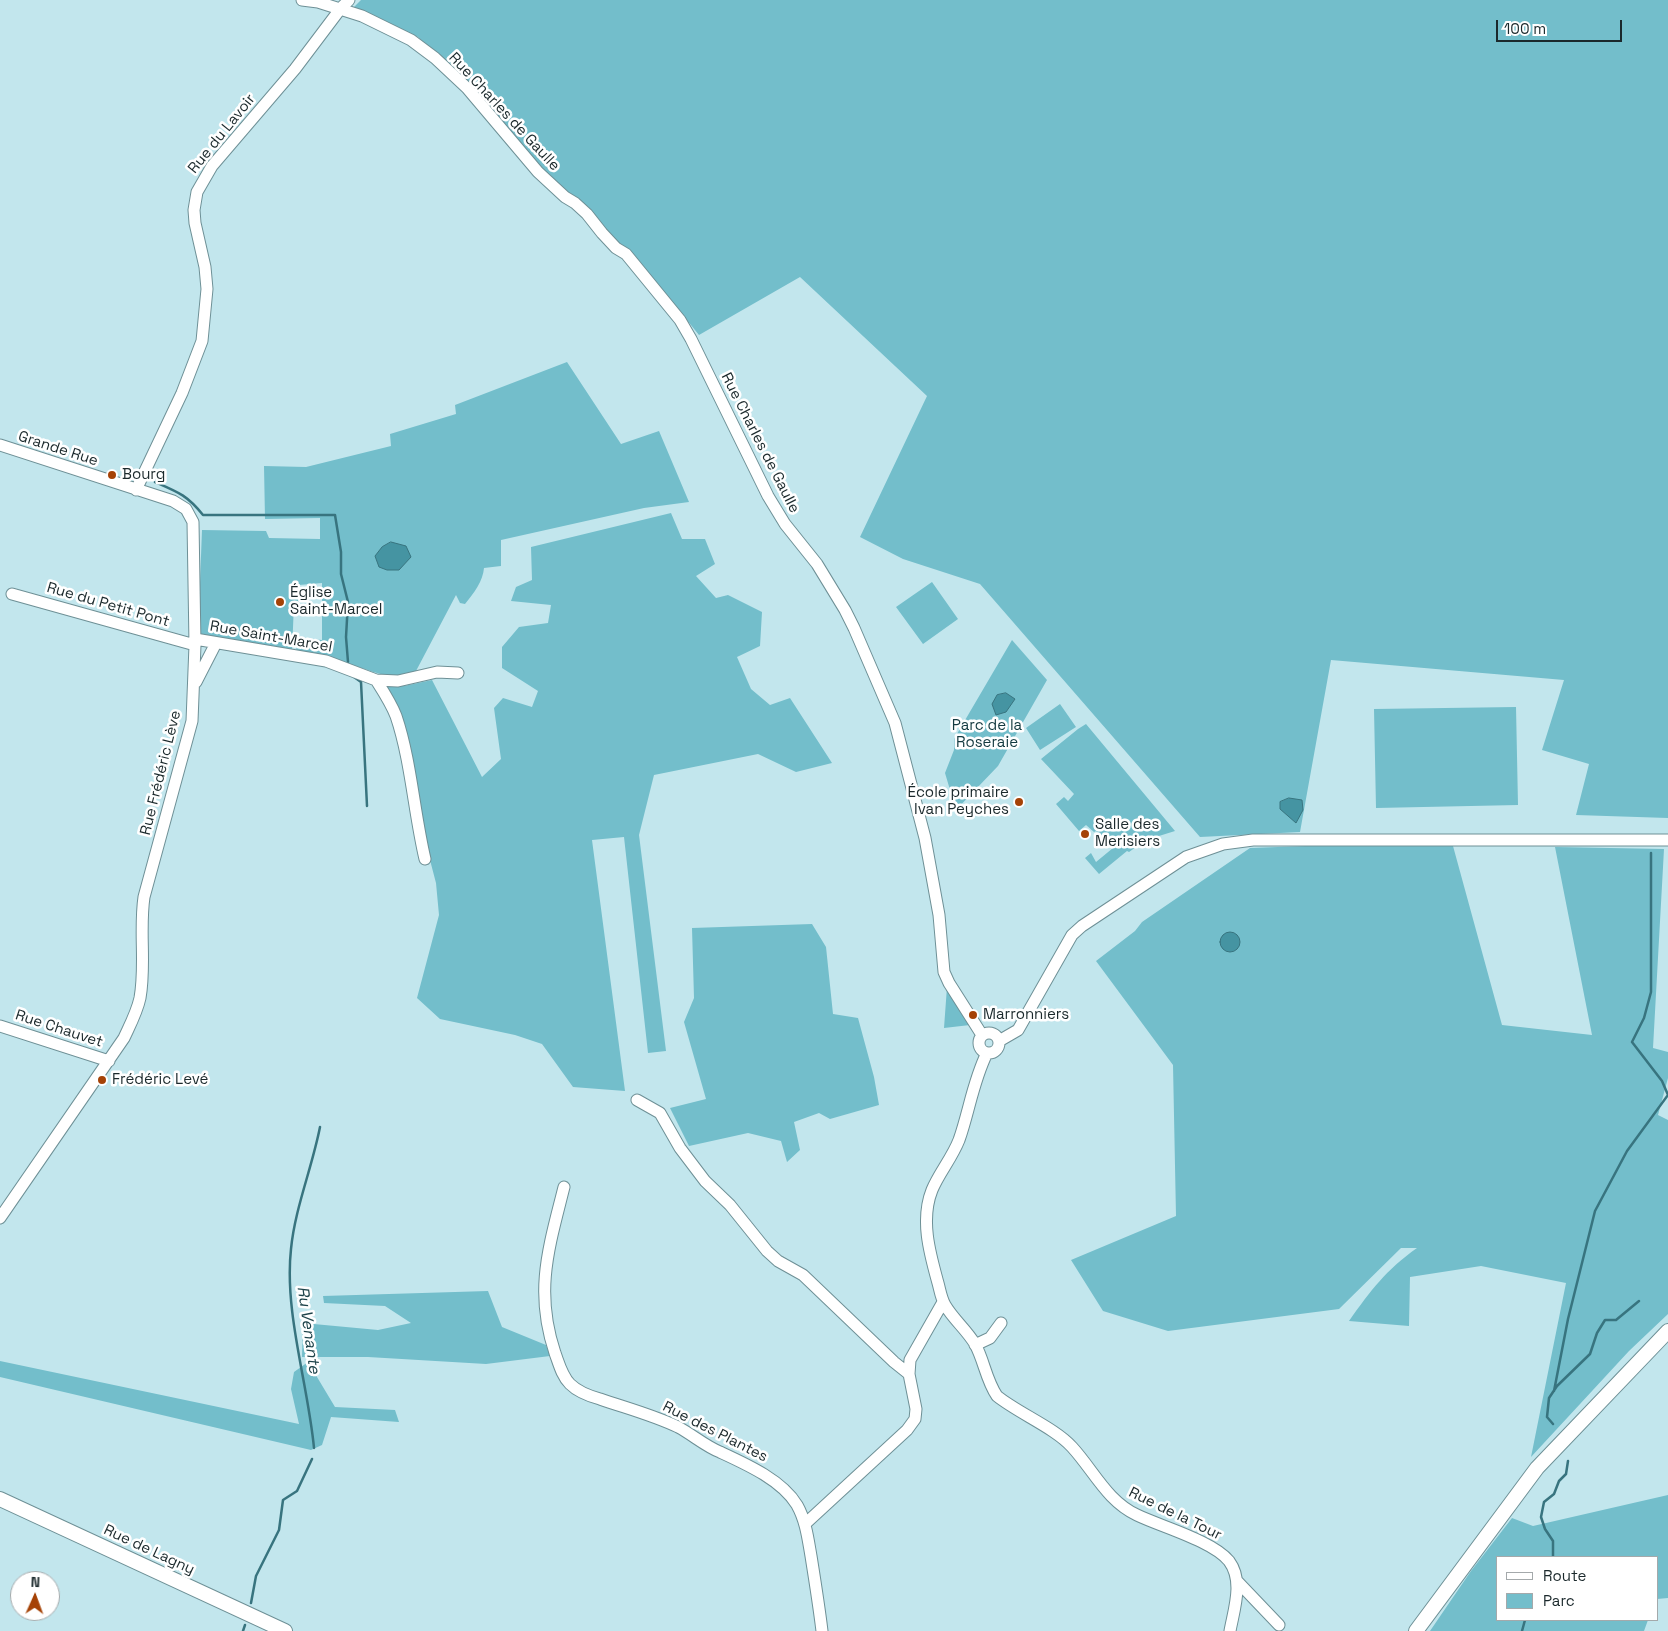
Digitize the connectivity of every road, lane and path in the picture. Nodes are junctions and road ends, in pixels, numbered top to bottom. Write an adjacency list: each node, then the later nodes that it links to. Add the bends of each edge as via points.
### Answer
1 (303, 0): 3 (street, Rue Charles de Gaulle, via 312,6)
2 (349, 0): 3 (street, Rue du Lavoir)
3 (339, 11): 5 (street, Rue du Lavoir, via 295,69 212,166 197,192 195,224 206,267 207,289 202,341 182,394); 15 (street, Rue Charles de Gaulle, via 384,26 435,58 467,88 538,172 587,214 602,234 626,254 680,320 768,496 785,524 817,564 845,610 895,723 927,846 939,915 944,972)
4 (0, 445): 5 (street, Grande Rue)
5 (136, 490): 7 (street, Rue Frédéric Lève, via 173,501 186,509 193,522)
6 (12, 594): 7 (street, Rue du Petit Pont)
7 (195, 642): 8 (street, Rue Saint-Marcel); 11 (street, Rue Frédéric Lève)
8 (216, 643): 10 (street, Rue Saint-Marcel, via 326,661); 11 (street)
9 (458, 673): 10 (street, Rue Saint-Marcel, via 437,672 398,681)
10 (376, 680): 13 (street, via 396,715)
11 (195, 685): 18 (street, Rue Frédéric Lève, via 188,740 144,898 140,999 124,1038)
12 (1668, 840): 16 (street, via 1253,840 1208,848 1186,857 1072,935 1018,1030)
13 (424, 859)
14 (0, 1026): 18 (street, Rue Chauvet)
15 (982, 1036): 16 (street, via 991,1033); 17 (street, via 979,1046)
16 (999, 1041): 17 (street, via 998,1049)
17 (987, 1054): 22 (street, Rue de la Tour, via 959,1140 932,1189 926,1213 931,1259)
18 (109, 1061): 21 (street, Rue Frédéric Lève)
19 (637, 1100): 26 (street, via 660,1113 680,1148 767,1251 803,1275)
20 (564, 1187): 28 (street, Rue des Plantes, via 545,1275 544,1303 549,1336 561,1371 570,1384 584,1394 679,1428 767,1476 797,1505)
21 (0, 1218)
22 (943, 1302): 25 (street, Rue de la Tour); 26 (street, via 910,1360)
23 (1001, 1324): 25 (street, via 990,1338)
24 (1668, 1331): 34 (main road, via 1537,1468)
25 (975, 1345): 29 (street, Rue de la Tour, via 997,1396 1072,1447 1115,1501 1136,1515 1221,1553 1229,1561)
26 (909, 1374): 28 (street, via 915,1419)
27 (0, 1499): 31 (main road, Rue de Lagny)
28 (805, 1524): 32 (street, Rue des Plantes)
29 (1237, 1581): 30 (street); 33 (street)
30 (1279, 1626)
31 (285, 1631)
32 (822, 1631)
33 (1230, 1631)
34 (1416, 1631)

